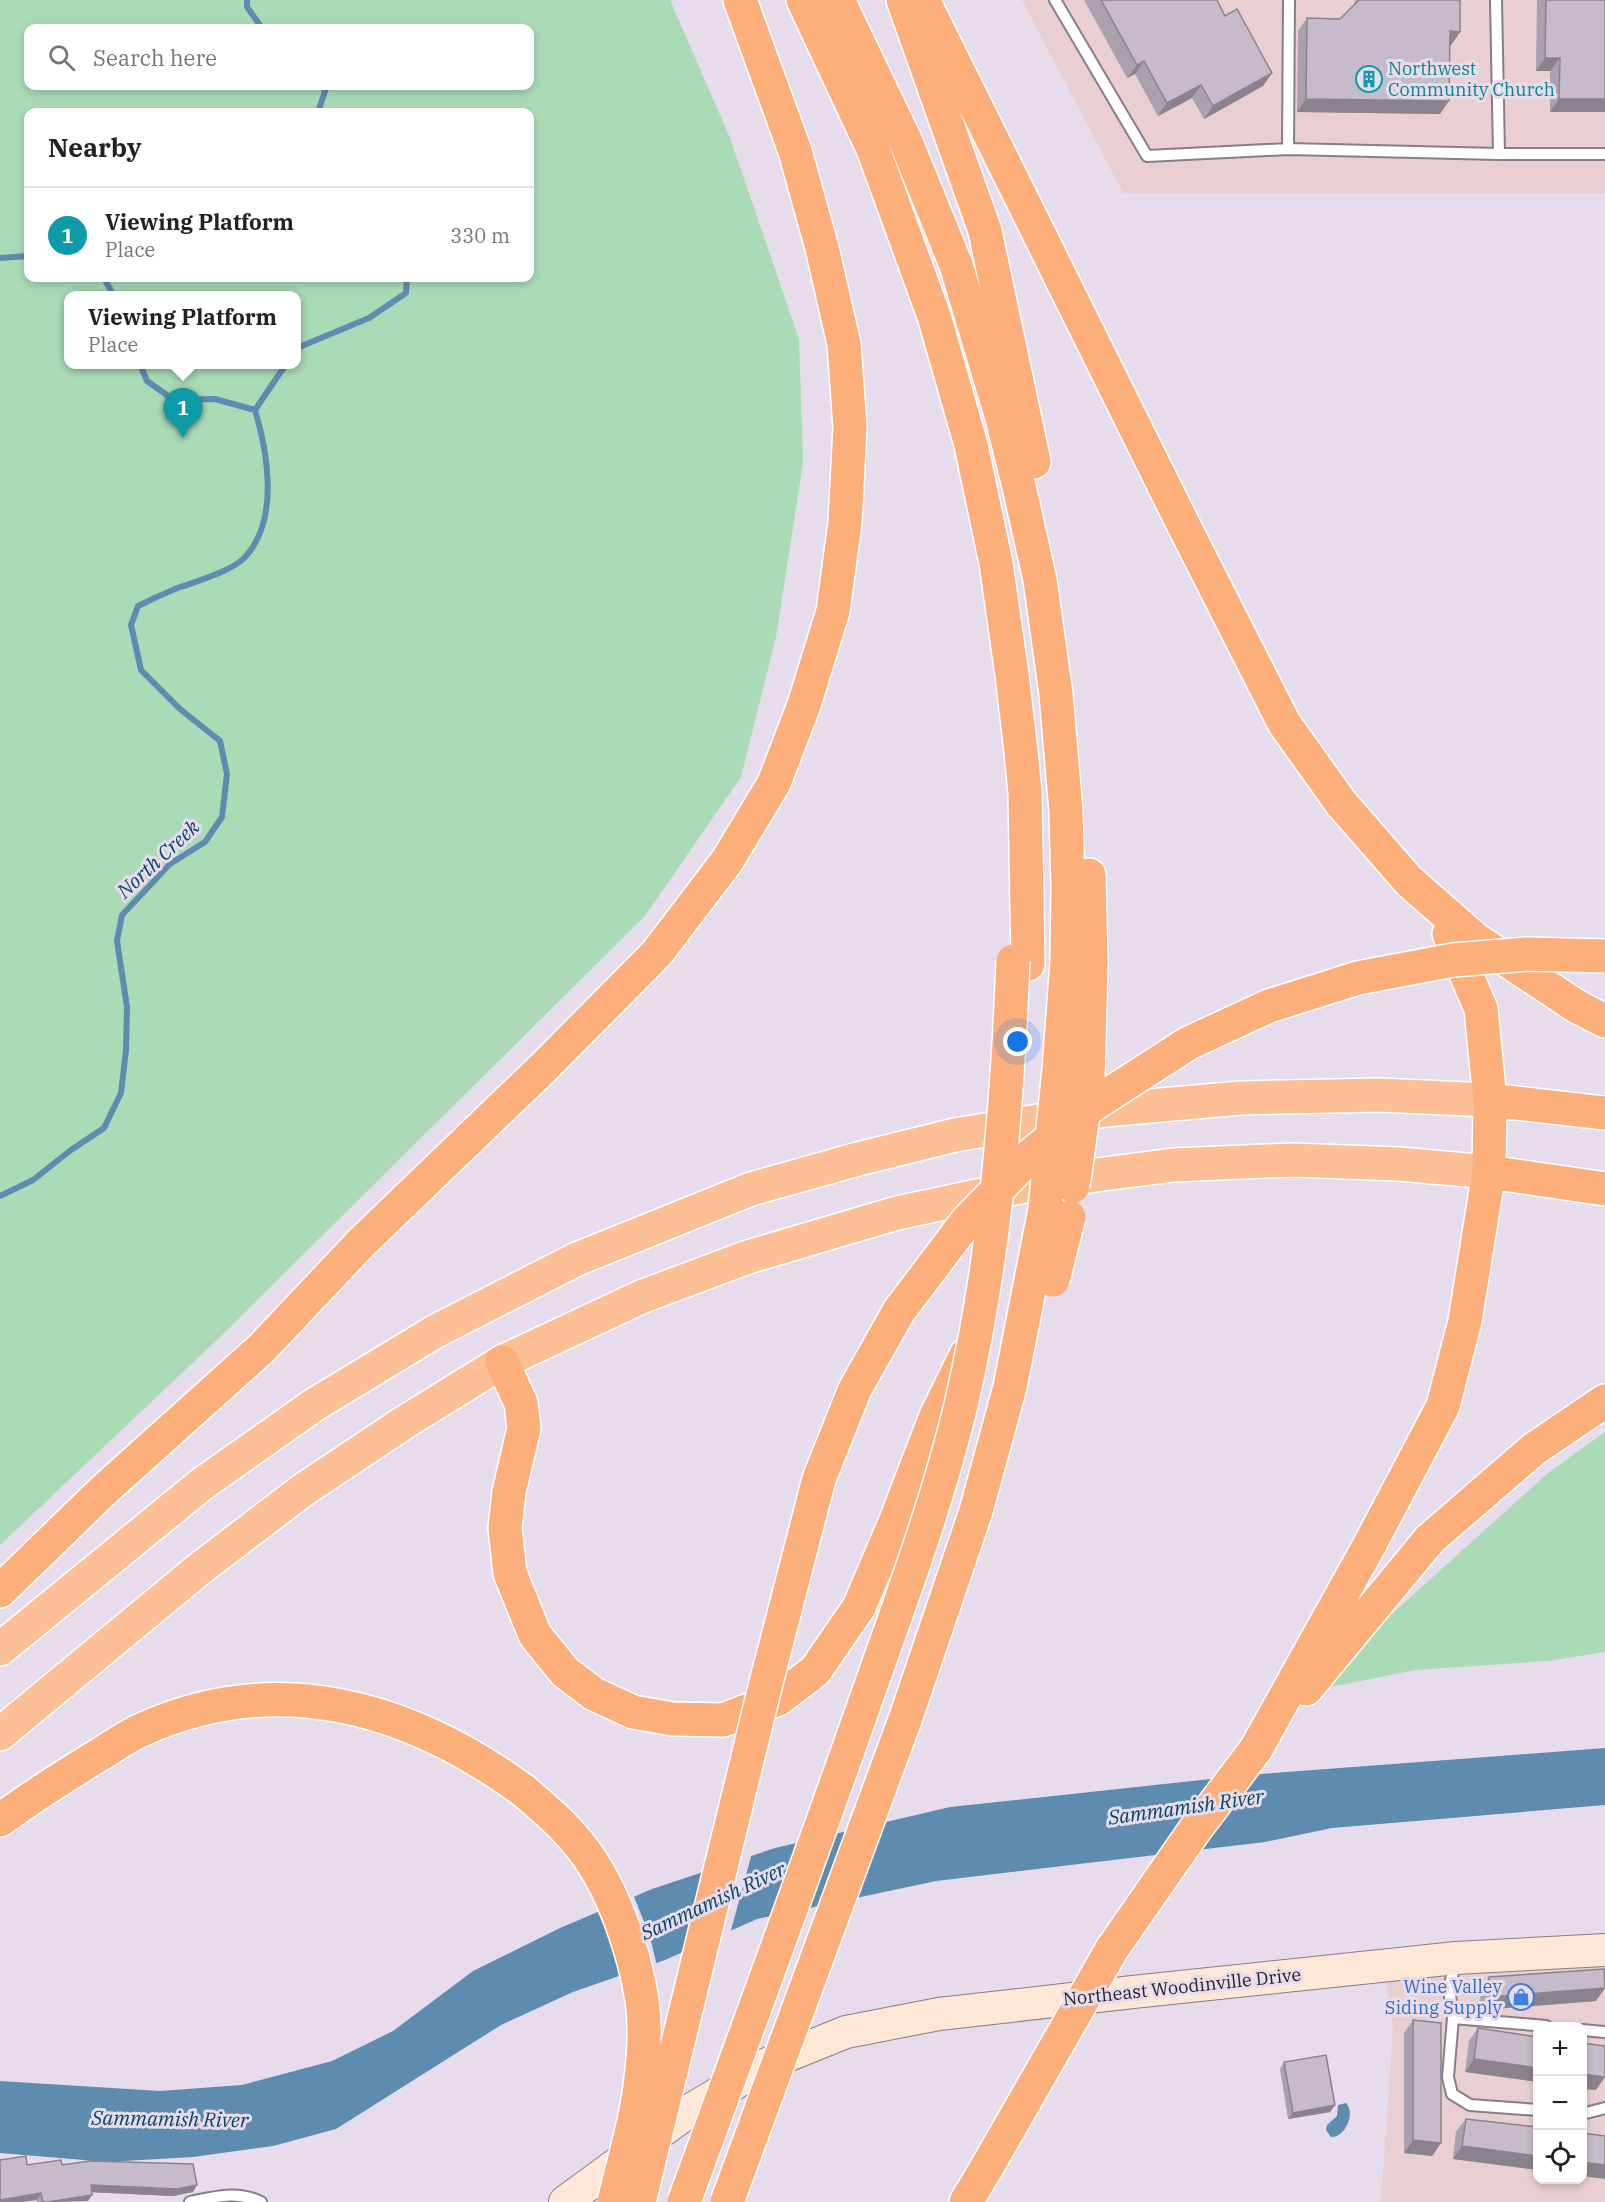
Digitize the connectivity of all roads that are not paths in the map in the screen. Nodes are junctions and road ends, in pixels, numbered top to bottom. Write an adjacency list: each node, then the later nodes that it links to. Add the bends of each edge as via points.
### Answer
1 (740, 0): 27 (highway, via 795,151 822,248 844,344 850,427 845,523 833,611 804,705 774,783 728,861 657,953 361,1243 262,1348 104,1490)
2 (780, 0): 17 (highway, via 873,200 919,331 957,465 989,623)
3 (803, 0): 17 (highway, via 873,149 934,315 971,445 996,563 1020,740 1025,804)
4 (838, 0): 18 (highway, via 906,142 956,266 1002,418 1040,580 1056,694 1068,886)
5 (858, 0): 14 (highway, via 896,76 962,239)
6 (903, 0): 14 (highway, via 986,231)
7 (923, 0): 15 (highway, via 1284,723 1341,803)
8 (1055, 0): 11 (lane, via 1147,156)
9 (1288, 0): 11 (lane)
10 (1496, 0): 12 (lane)
11 (1288, 149): 12 (lane)
12 (1500, 154): 13 (lane)
13 (1605, 154)
14 (1038, 481): 18 (highway, via 1051,538 1077,707 1088,811)
15 (1409, 881): 19 (highway, via 1476,939); 20 (highway, via 1447,932 1481,1009)
16 (1605, 956): 45 (highway, bridge, via 1527,954 1453,960 1359,978 1269,1006 1189,1043 1094,1104 1034,1153 967,1221 899,1311 855,1389 819,1479)
17 (1021, 963): 24 (highway, bridge, via 990,1257); 47 (highway, via 1023,1109 1013,1216 975,1422 917,1620)
18 (1079, 963): 48 (highway, bridge, via 1059,1069 1045,1209 1010,1387 982,1489 906,1717); 49 (highway, bridge, via 1088,1080 1069,1217 1005,1466 958,1612 858,1892)
19 (1605, 1021)
20 (1490, 1100): 21 (highway); 22 (highway); 28 (highway, via 1379,1095 1240,1098 1105,1110 955,1135 751,1189 578,1259 436,1331 314,1405 202,1484)
21 (1605, 1113)
22 (1489, 1172): 23 (highway); 25 (highway, via 1292,1160 1173,1165 1043,1182 897,1213 748,1257 641,1297); 30 (highway, via 1465,1321 1443,1406)
23 (1605, 1189)
24 (975, 1338): 25 (highway, bridge, via 936,1416 859,1607 815,1671 778,1700 723,1720 673,1719 633,1712 594,1694 565,1672 535,1635 510,1573 505,1528 508,1492 524,1428 521,1403); 46 (highway, bridge, via 932,1512)
25 (502, 1362): 29 (highway, via 303,1490 198,1570)
26 (1605, 1401): 30 (highway, via 1534,1449 1430,1539)
27 (0, 1591)
28 (0, 1649)
29 (0, 1734)
30 (1256, 1749): 50 (highway, bridge, via 1112,1949)
31 (2, 1818): 44 (highway, bridge, via 138,1732 219,1705 285,1699 355,1708 418,1729 473,1756 556,1817 584,1850 605,1886 632,1954 644,2044 640,2089)
32 (1605, 1950): 33 (main road, Northeast Woodinville Drive)
33 (1456, 1958): 34 (lane, via 1449,1988); 43 (main road, Northeast Woodinville Drive, via 939,2014 846,2032 767,2064 692,2109)
34 (1453, 2018): 35 (lane); 39 (lane, via 1448,2077 1452,2094 1470,2105)
35 (1533, 2025)
36 (1587, 2030): 37 (lane)
37 (1605, 2032)
38 (1605, 2108): 40 (lane)
39 (1533, 2110)
40 (1587, 2113)
41 (190, 2202): 42 (lane, via 224,2195 246,2196)
42 (261, 2202)
43 (565, 2202)
44 (614, 2202)
45 (639, 2202)
46 (684, 2202)
47 (701, 2202)
48 (727, 2202)
49 (742, 2202)
50 (966, 2202)

